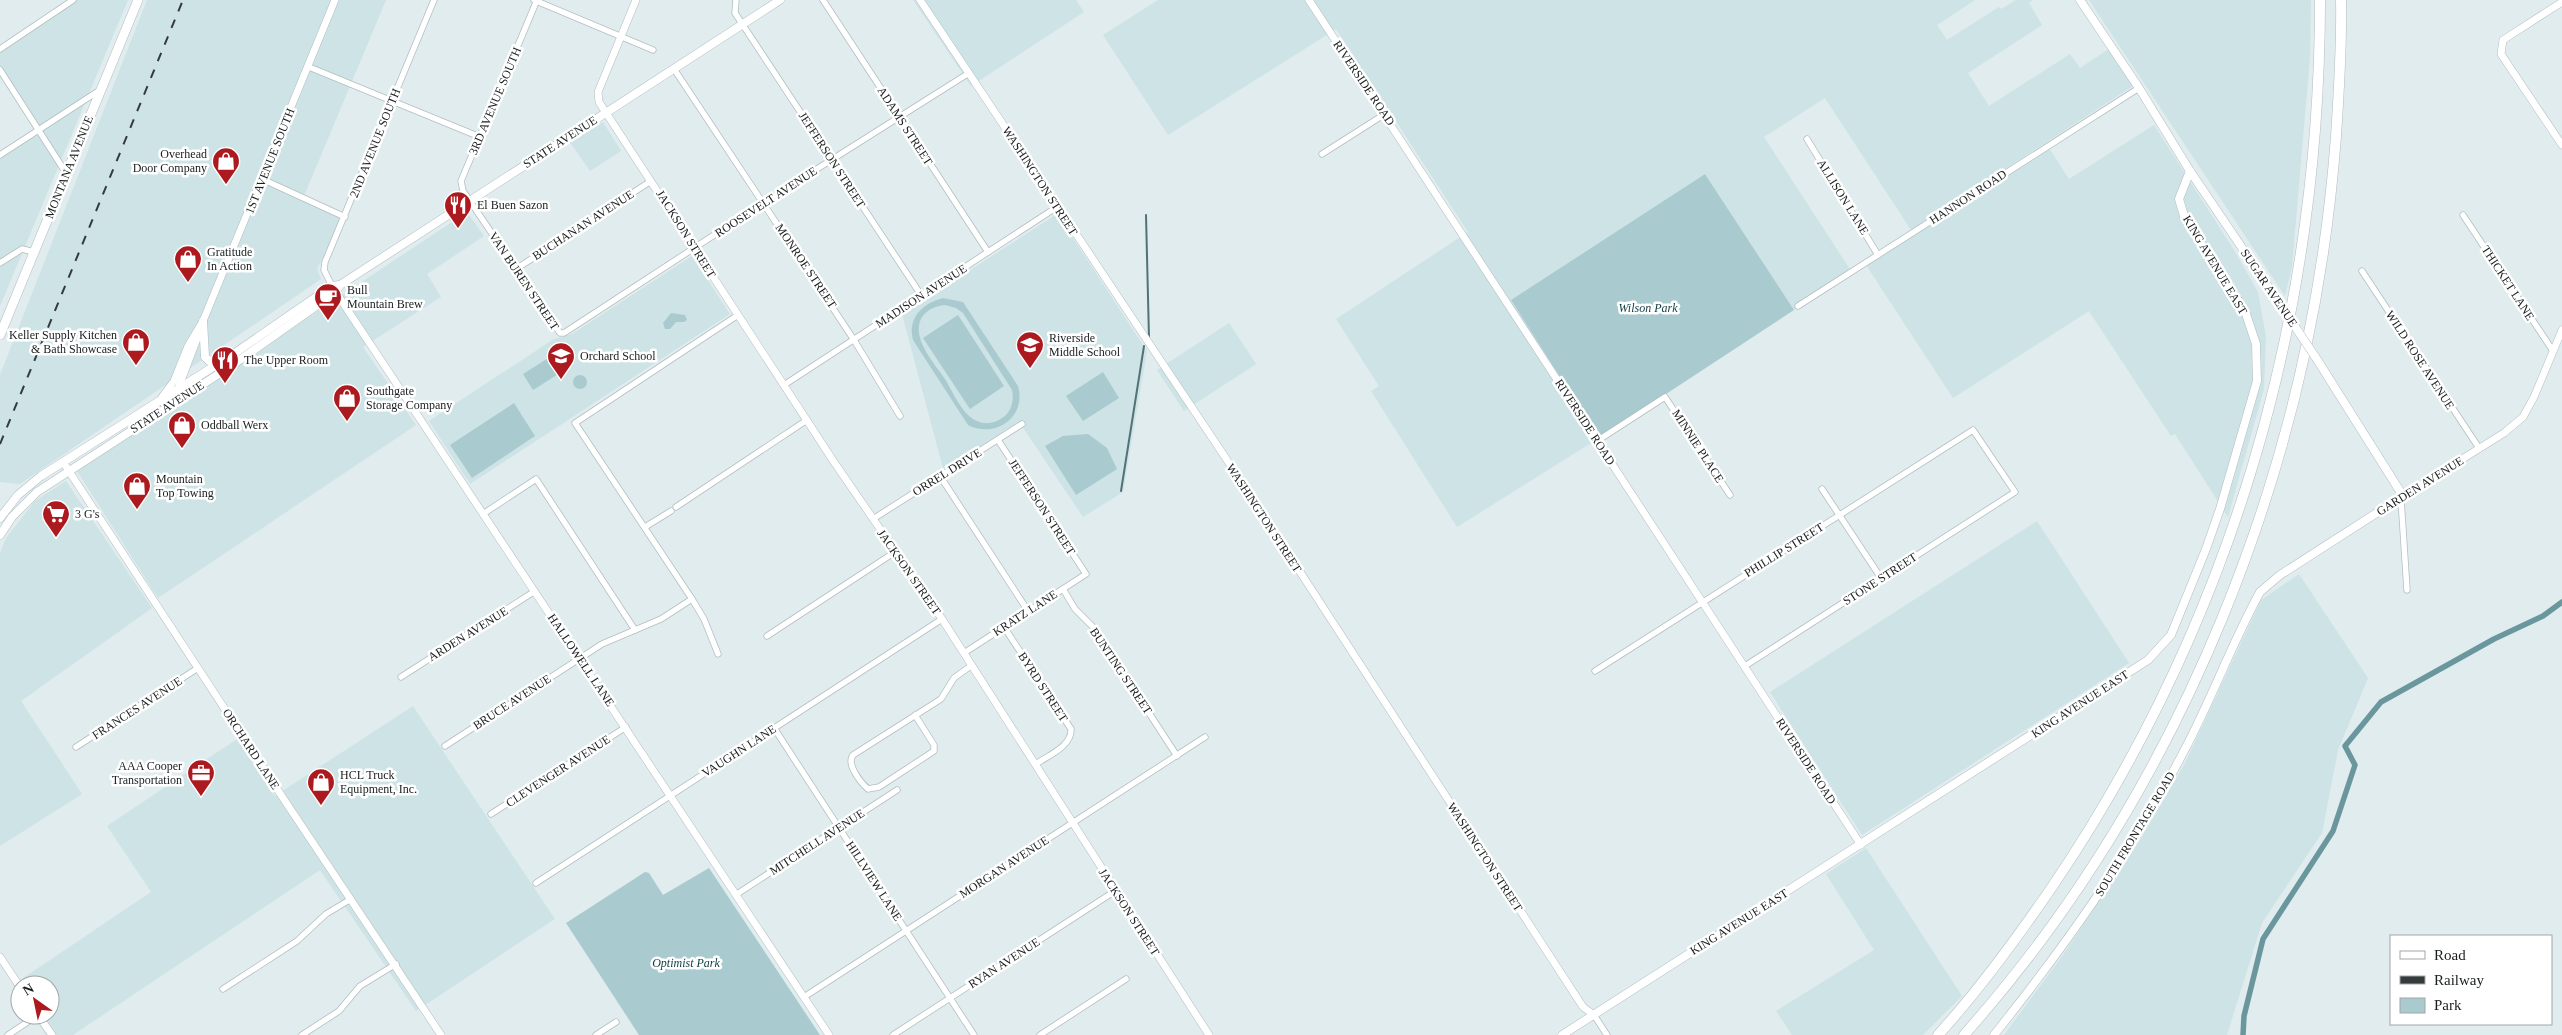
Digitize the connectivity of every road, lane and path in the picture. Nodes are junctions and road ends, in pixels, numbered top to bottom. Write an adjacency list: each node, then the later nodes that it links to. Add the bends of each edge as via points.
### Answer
1 (73, 0): 18 (street)
2 (138, 0): 24 (main road, MONTANA AVENUE)
3 (335, 0): 20 (street, 1ST AVENUE SOUTH)
4 (434, 0): 26 (street, 2ND AVENUE SOUTH)
5 (536, 0): 17 (street); 31 (street, 3RD AVENUE SOUTH)
6 (636, 0): 17 (street, JACKSON STREET)
7 (736, 0): 16 (street, JEFFERSON STREET, via 735,13)
8 (780, 0): 16 (main road, STATE AVENUE)
9 (823, 0): 29 (street, ADAMS STREET)
10 (920, 0): 23 (street, WASHINGTON STREET)
11 (1309, 0): 28 (street, RIVERSIDE ROAD)
12 (2080, 0): 25 (main road, SUGAR AVENUE)
13 (2320, 0): 149 (highway, via 2317,99 2306,229 2275,387 2231,535 2205,602 2155,712 2107,801 2024,928)
14 (2341, 0): 150 (highway, via 2334,165 2315,306 2274,468 2225,610 2162,749 2085,877 2035,950)
15 (2562, 2): 33 (street, via 2503,40 2501,54)
16 (743, 24): 21 (main road, STATE AVENUE); 36 (street, JEFFERSON STREET)
17 (621, 36): 19 (street); 27 (street, JACKSON STREET, via 597,94)
18 (0, 49)
19 (654, 50)
20 (308, 67): 26 (street); 39 (street, 1ST AVENUE SOUTH)
21 (674, 69): 27 (main road, STATE AVENUE); 42 (street, MONROE STREET)
22 (0, 70): 30 (street)
23 (969, 73): 29 (street, ROOSEVELT AVENUE); 43 (street, WASHINGTON STREET)
24 (101, 88): 30 (street); 38 (main road, MONTANA AVENUE)
25 (2139, 88): 37 (main road, SUGAR AVENUE); 49 (street, HANNON ROAD)
26 (392, 102): 31 (street); 45 (street, 2ND AVENUE SOUTH)
27 (605, 112): 40 (street, JACKSON STREET); 41 (main road, STATE AVENUE)
28 (1385, 114): 34 (street); 72 (street, RIVERSIDE ROAD)
29 (899, 116): 36 (street, ROOSEVELT AVENUE); 48 (street, ADAMS STREET)
30 (39, 129): 35 (street); 38 (street)
31 (480, 137): 41 (street, 3RD AVENUE SOUTH, via 461,181)
32 (1807, 140): 49 (street, ALLISON LANE)
33 (2562, 145)
34 (1322, 154)
35 (0, 155)
36 (831, 159): 42 (street, ROOSEVELT AVENUE); 54 (street, JEFFERSON STREET)
37 (2190, 172): 80 (main road, SUGAR AVENUE, bridge, via 2318,361); 122 (main road, KING AVENUE EAST, via 2179,199 2185,219 2245,311 2256,344 2257,382 2220,509 2171,635 2148,660)
38 (66, 173): 47 (main road, MONTANA AVENUE)
39 (262, 179): 45 (street); 57 (street, 1ST AVENUE SOUTH)
40 (651, 181): 46 (street, JACKSON STREET); 51 (street, BUCHANAN AVENUE)
41 (470, 200): 51 (street, VAN BUREN STREET); 53 (main road, STATE AVENUE)
42 (763, 202): 46 (street, ROOSEVELT AVENUE); 61 (street, MONROE STREET)
43 (1057, 207): 48 (street, MADISON AVENUE); 135 (street, WASHINGTON STREET, via 1239,478 1583,1007)
44 (2463, 215): 62 (street, THICKET LANE)
45 (345, 217): 53 (street, 2ND AVENUE SOUTH, via 325,262 324,270)
46 (694, 248): 56 (street, JACKSON STREET); 59 (street, ROOSEVELT AVENUE)
47 (34, 252): 50 (street, via 22,249); 60 (main road, MONTANA AVENUE)
48 (988, 252): 54 (street, MADISON AVENUE)
49 (1878, 255): 55 (street, HANNON ROAD)
50 (0, 263)
51 (516, 269): 59 (street, VAN BUREN STREET, via 558,331)
52 (2362, 272): 73 (street, WILD ROSE AVENUE)
53 (336, 288): 63 (main road, STATE AVENUE); 70 (main road, STATE AVENUE, via 232,365); 81 (street, HALLOWELL LANE)
54 (922, 296): 61 (street, MADISON AVENUE)
55 (1798, 306)
56 (738, 315): 64 (street, JACKSON STREET); 85 (street, via 575,423)
57 (203, 320): 63 (main road, via 203,351 207,360); 65 (street, 1ST AVENUE SOUTH); 66 (street, 1ST AVENUE SOUTH, via 174,380)
58 (2562, 330): 62 (street, GARDEN AVENUE)
59 (564, 333)
60 (0, 335)
61 (854, 340): 64 (street, MADISON AVENUE); 67 (street, MONROE STREET)
62 (2552, 351): 73 (street, GARDEN AVENUE, via 2523,417)
63 (235, 353): 65 (main road, STATE AVENUE)
64 (784, 385): 68 (street, JACKSON STREET)
65 (179, 387): 66 (main road, STATE AVENUE); 70 (street, 1ST AVENUE SOUTH, via 171,400)
66 (160, 398): 74 (main road, STATE AVENUE)
67 (900, 416)
68 (807, 420): 84 (street, JACKSON STREET); 85 (street)
69 (1022, 424): 71 (street, ORREL DRIVE)
70 (116, 440): 75 (main road, STATE AVENUE)
71 (998, 440): 76 (street, ORREL DRIVE); 88 (street, JEFFERSON STREET)
72 (1597, 441): 79 (street, MINNIE PLACE, via 1665,396); 94 (street, RIVERSIDE ROAD)
73 (2479, 448): 80 (street, GARDEN AVENUE)
74 (63, 462): 75 (street, ORCHARD LANE); 83 (main road, STATE AVENUE, via 25,489)
75 (69, 471): 86 (main road, STATE AVENUE, via 29,499); 106 (street, ORCHARD LANE)
76 (940, 476): 84 (street, ORREL DRIVE); 95 (street)
77 (1822, 489): 82 (street)
78 (2015, 492): 82 (street, PHILLIP STREET, via 1973,430); 89 (street, STONE STREET)
79 (1730, 495)
80 (2404, 496): 91 (street, via 2401,499); 96 (main road, GARDEN AVENUE, via 2280,575 2260,592)
81 (484, 514): 92 (street, HALLOWELL LANE); 99 (street, via 536,479)
82 (1840, 515): 89 (street); 94 (street, PHILLIP STREET)
83 (0, 518)
84 (873, 519): 87 (street, JACKSON STREET)
85 (645, 527): 93 (street)
86 (0, 535)
87 (896, 552): 97 (street, JACKSON STREET); 100 (street)
88 (1086, 574): 90 (street, KRATZ LANE)
89 (1881, 578): 105 (street, STONE STREET)
90 (1063, 589): 95 (street, KRATZ LANE); 115 (street, BUNTING STREET, via 1075,609 1093,627)
91 (2407, 590)
92 (535, 591): 103 (street, HALLOWELL LANE); 108 (street, ARDEN AVENUE)
93 (692, 599): 99 (street, BRUCE AVENUE, via 661,619); 102 (street)
94 (1702, 602): 105 (street, RIVERSIDE ROAD); 107 (street, PHILLIP STREET)
95 (1028, 612): 98 (street, KRATZ LANE)
96 (2247, 615): 151 (main road, SOUTH FRONTAGE ROAD, via 2185,748 2146,819 2089,910)
97 (942, 619): 101 (street, JACKSON STREET); 111 (street, VAUGHN LANE)
98 (1004, 627): 101 (street, KRATZ LANE); 116 (street, BYRD STREET, via 1070,729 1067,743)
99 (635, 630): 103 (street, BRUCE AVENUE, via 602,644)
100 (767, 636)
101 (964, 653): 104 (street, JACKSON STREET)
102 (718, 654)
103 (580, 659): 110 (street, HALLOWELL LANE); 113 (street, BRUCE AVENUE)
104 (972, 665): 109 (street, via 954,678 945,695); 116 (street, JACKSON STREET)
105 (1745, 666): 122 (street, RIVERSIDE ROAD)
106 (198, 668): 114 (street, FRANCES AVENUE); 126 (street, ORCHARD LANE)
107 (1595, 671)
108 (401, 677)
109 (915, 715): 109 (street, via 850,757 850,764 868,790 879,787 934,751 934,745)
110 (626, 727): 118 (street, HALLOWELL LANE); 119 (street, CLEVENGER AVENUE)
111 (774, 728): 118 (street, VAUGHN LANE); 121 (street, HILLVIEW LANE)
112 (1205, 737): 115 (street, MORGAN AVENUE)
113 (445, 746)
114 (76, 747)
115 (1177, 756): 120 (street, MORGAN AVENUE)
116 (1036, 764): 120 (street, JACKSON STREET)
117 (897, 790): 121 (street, MITCHELL AVENUE)
118 (670, 795): 123 (street, VAUGHN LANE); 125 (street, HALLOWELL LANE)
119 (491, 814)
120 (1072, 823): 124 (street, JACKSON STREET); 127 (street, MORGAN AVENUE)
121 (839, 828): 125 (street, MITCHELL AVENUE); 127 (street, HILLVIEW LANE)
122 (1860, 845): 135 (main road, KING AVENUE EAST)
123 (536, 883)
124 (1115, 891): 134 (street, RYAN AVENUE); 146 (street, JACKSON STREET)
125 (737, 894): 133 (street, HALLOWELL LANE)
126 (351, 899): 129 (street, ORCHARD LANE); 132 (street, via 326,914 297,941)
127 (906, 931): 133 (street, MORGAN AVENUE); 134 (street, HILLVIEW LANE)
128 (0, 957): 130 (street)
129 (396, 964): 138 (street, ORCHARD LANE); 140 (street, via 360,986 339,1011)
130 (12, 975)
131 (1126, 979): 145 (street)
132 (223, 989)
133 (804, 997): 142 (street, HALLOWELL LANE)
134 (949, 998): 143 (street, RYAN AVENUE); 144 (street, HILLVIEW LANE)
135 (1594, 1014): 147 (main road, KING AVENUE EAST); 148 (street, WASHINGTON STREET)
136 (616, 1022): 141 (street)
137 (23, 1025): 139 (street)
138 (438, 1034)
139 (8, 1035)
140 (302, 1035)
141 (596, 1035)
142 (829, 1035)
143 (893, 1035)
144 (974, 1035)
145 (1040, 1035)
146 (1209, 1035)
147 (1562, 1035)
148 (1607, 1035)
149 (1938, 1035)
150 (1964, 1035)
151 (1994, 1035)

